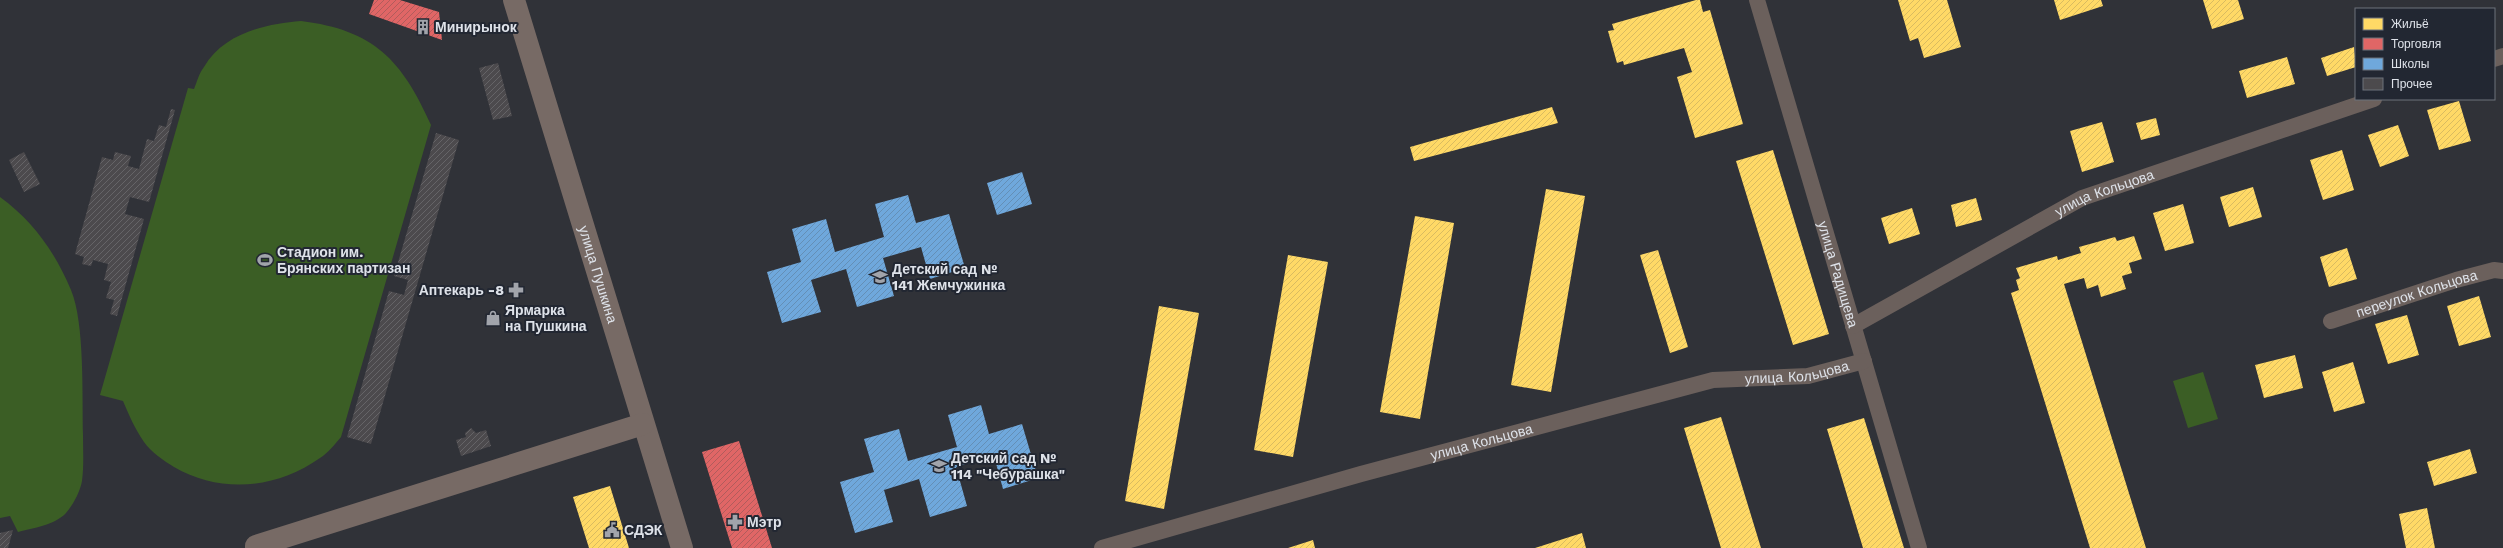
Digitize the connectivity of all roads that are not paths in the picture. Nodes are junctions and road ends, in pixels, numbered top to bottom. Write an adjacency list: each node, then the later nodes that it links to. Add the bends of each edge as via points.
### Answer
1 (514, 0): 8 (main road, улица Пушкина)
2 (1757, 0): 6 (street, улица Радищева)
3 (2371, 100): 6 (street, улица Кольцова, via 2082,198)
4 (2503, 271): 5 (street, переулок Кольцова, via 2494,270 2456,280)
5 (2331, 321)
6 (1853, 326): 7 (street, улица Радищева)
7 (1864, 361): 10 (street, улица Кольцова, via 1808,376 1712,380 1361,474); 12 (street, улица Радищева)
8 (643, 424): 9 (main road); 11 (main road, улица Пушкина)
9 (254, 547)
10 (1110, 547)
11 (682, 548)
12 (1919, 548)

